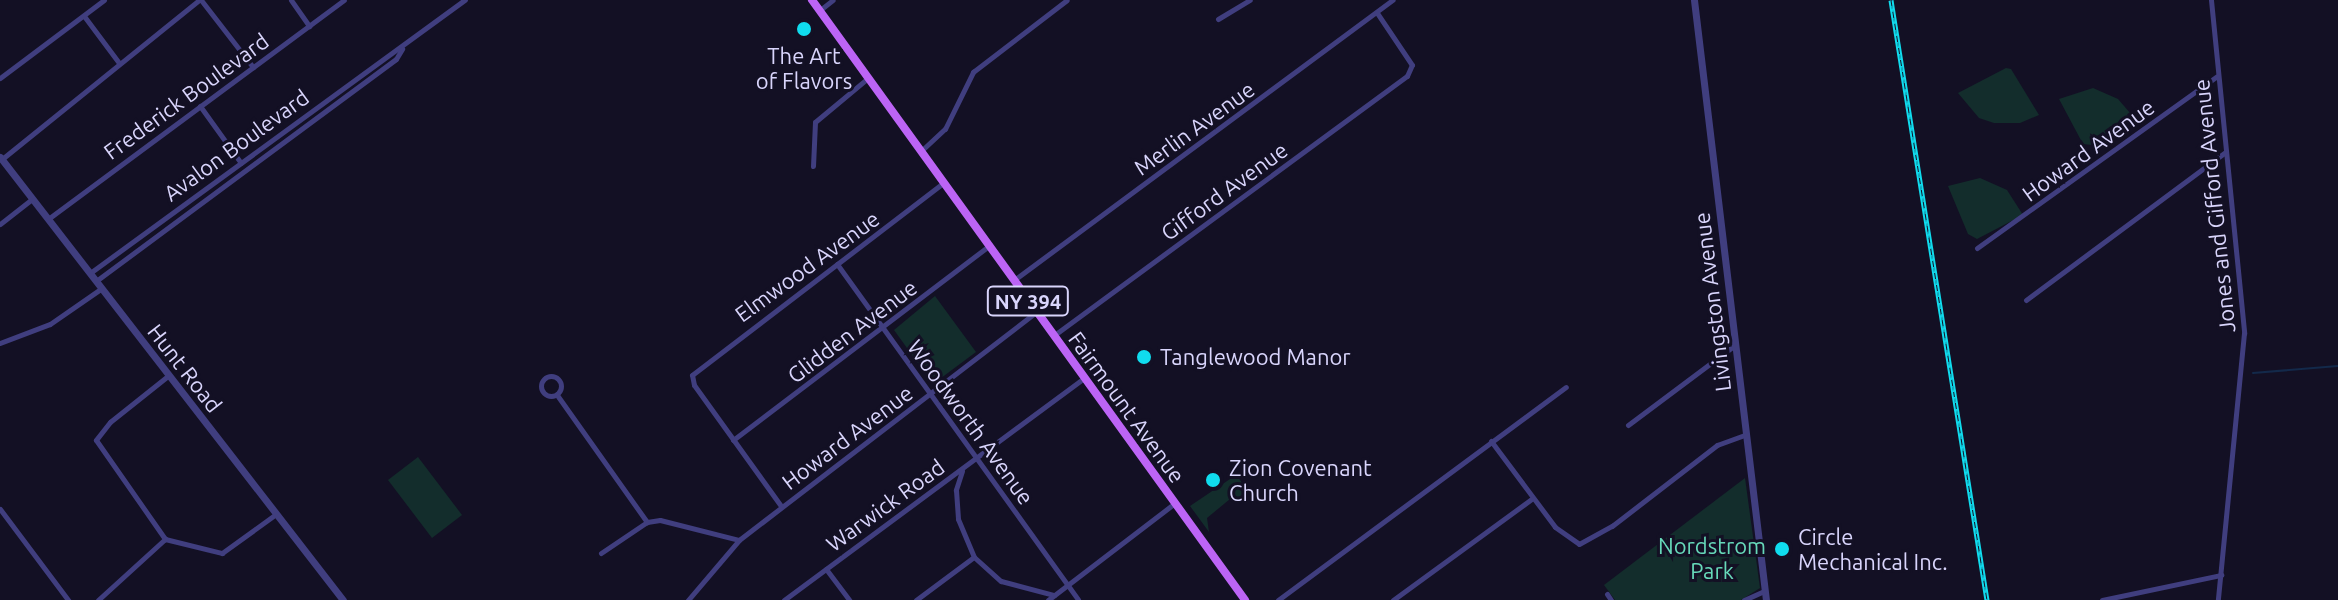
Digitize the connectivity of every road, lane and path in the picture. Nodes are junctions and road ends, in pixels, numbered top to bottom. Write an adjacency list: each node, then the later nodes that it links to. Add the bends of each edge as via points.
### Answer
1 (104, 0): 15 (street)
2 (200, 0): 19 (street); 20 (street)
3 (291, 0): 17 (street)
4 (344, 0): 17 (street, Frederick Boulevard)
5 (465, 0): 18 (street, Avalon Boulevard)
6 (812, 0): 13 (main road, Fairmount Avenue / NY 394)
7 (833, 0): 13 (street)
8 (1067, 0): 25 (street, via 973,72 945,129)
9 (1250, 0): 16 (street)
10 (1393, 0): 14 (street, Merlin Avenue)
11 (1694, 0): 46 (street, Livingston Avenue)
12 (2211, 0): 21 (street, Jones and Gifford Avenue)
13 (820, 10): 23 (main road, Fairmount Avenue / NY 394)
14 (1377, 13): 39 (street, Merlin Avenue); 44 (street, Gifford Avenue, via 1412,70)
15 (84, 15): 19 (street); 22 (street)
16 (1218, 19)
17 (309, 26): 20 (street, Frederick Boulevard)
18 (402, 48): 28 (street, Avalon Boulevard, via 389,52); 30 (street, Avalon Boulevard, via 396,59)
19 (119, 63): 27 (street)
20 (253, 67): 24 (street, Frederick Boulevard)
21 (2217, 75): 26 (street, Jones and Gifford Avenue); 36 (street, Howard Avenue)
22 (0, 78)
23 (868, 78): 25 (main road, Fairmount Avenue / NY 394); 29 (street, via 815,122)
24 (200, 106): 28 (street); 33 (street, Frederick Boulevard)
25 (920, 152): 31 (main road, Fairmount Avenue / NY 394)
26 (2225, 152): 41 (street); 69 (street, Jones and Gifford Avenue, via 2244,333)
27 (1, 158): 32 (street, Hunt Road)
28 (241, 162): 30 (street); 38 (street, Avalon Boulevard)
29 (813, 166)
30 (246, 169): 40 (street, Avalon Boulevard)
31 (943, 183): 35 (main road, Fairmount Avenue / NY 394); 37 (street, Elmwood Avenue)
32 (32, 199): 33 (street, Hunt Road); 34 (street)
33 (48, 219): 38 (street, Hunt Road)
34 (0, 224)
35 (989, 246): 39 (main road, Fairmount Avenue / NY 394); 43 (street, Glidden Avenue)
36 (1977, 248)
37 (837, 264): 43 (street, Woodworth Avenue); 54 (street, Elmwood Avenue, via 692,377)
38 (90, 273): 40 (street, Hunt Road)
39 (1013, 281): 42 (main road, Fairmount Avenue / NY 394)
40 (99, 285): 45 (street, Avalon Boulevard, via 50,324); 47 (street, Hunt Road)
41 (2026, 300)
42 (1036, 312): 44 (main road, Fairmount Avenue / NY 394); 50 (street, Howard Avenue)
43 (884, 328): 50 (street, Woodworth Avenue); 54 (street, Glidden Avenue)
44 (1053, 336): 48 (main road, Fairmount Avenue / NY 394)
45 (0, 343)
46 (1735, 345): 52 (street); 53 (street, Livingston Avenue)
47 (169, 375): 62 (street, Hunt Road); 64 (street, via 110,422 96,440)
48 (1083, 379): 56 (street, Warwick Road); 59 (main road, Fairmount Avenue / NY 394)
49 (1566, 387): 55 (street)
50 (931, 393): 56 (street, Woodworth Avenue); 60 (street, Howard Avenue)
51 (557, 395): 63 (street)
52 (1628, 425)
53 (1745, 435): 58 (street, via 1717,445 1612,526 1579,544 1563,535); 71 (street, Livingston Avenue)
54 (733, 440): 60 (street)
55 (1491, 441): 58 (street); 84 (street)
56 (977, 458): 57 (street, Warwick Road); 70 (street, Woodworth Avenue)
57 (962, 469): 67 (street, via 956,490 958,519); 68 (street, Warwick Road)
58 (1533, 498): 85 (street)
59 (1175, 503): 70 (street); 83 (main road, Fairmount Avenue / NY 394)
60 (781, 506): 65 (street, Howard Avenue)
61 (0, 509): 74 (street)
62 (276, 514): 64 (street, via 222,553); 76 (street, Hunt Road)
63 (647, 522): 65 (street, via 685,523); 66 (street)
64 (165, 539): 75 (street)
65 (739, 540): 77 (street, Howard Avenue)
66 (601, 553)
67 (974, 557): 73 (street, via 1001,581); 80 (street)
68 (826, 569): 78 (street, Warwick Road); 79 (street)
69 (2221, 575): 89 (street); 90 (street, Jones and Gifford Avenue)
70 (1067, 584): 73 (street); 82 (street, Woodworth Avenue)
71 (1764, 591): 87 (street); 88 (street, Livingston Avenue)
72 (1607, 594): 86 (street)
73 (1054, 595): 81 (street)
74 (68, 600)
75 (98, 600)
76 (343, 600)
77 (688, 600)
78 (784, 600)
79 (849, 600)
80 (916, 600)
81 (1048, 600)
82 (1078, 600)
83 (1245, 600)
84 (1278, 600)
85 (1393, 600)
86 (1611, 600)
87 (1744, 600)
88 (1766, 600)
89 (2102, 600)
90 (2218, 600)

